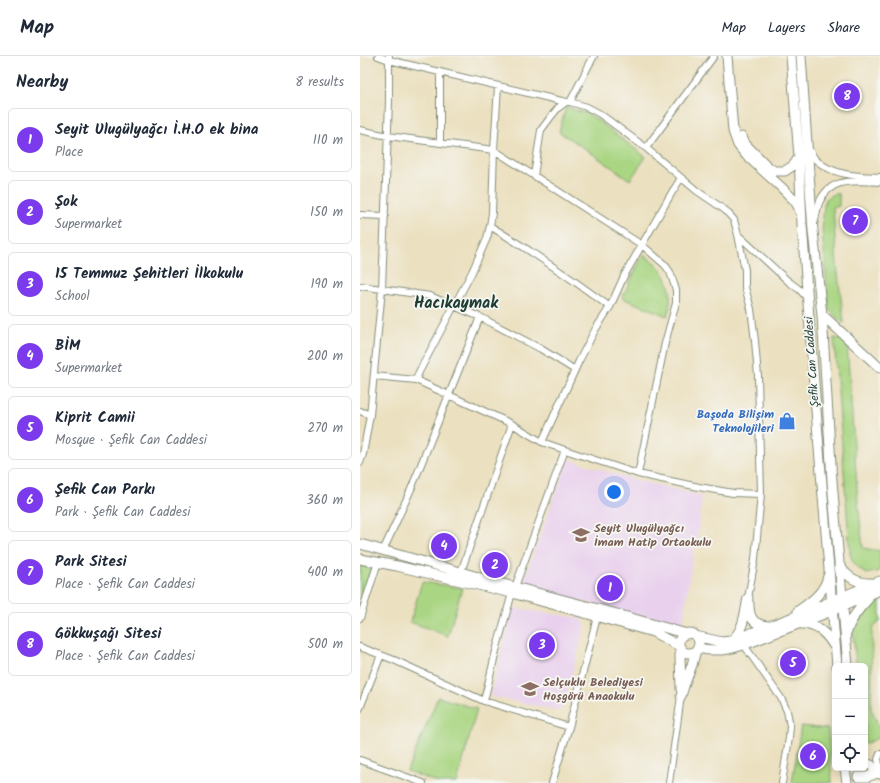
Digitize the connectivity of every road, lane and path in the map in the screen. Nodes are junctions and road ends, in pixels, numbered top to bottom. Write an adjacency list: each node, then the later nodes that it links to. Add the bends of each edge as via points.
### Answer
1 (378, 56): 8 (street)
2 (594, 56): 11 (street)
3 (714, 56): 15 (street)
4 (727, 56): 25 (street, via 734,131 738,145 746,156 794,200)
5 (734, 56): 18 (street, via 740,134 745,144 774,171 784,171 794,165)
6 (791, 56): 18 (street, Şefik Can Caddesi)
7 (801, 56): 16 (street, Şefik Can Caddesi)
8 (389, 58): 9 (street); 13 (street)
9 (440, 72): 10 (street); 14 (street)
10 (498, 86): 11 (street); 17 (street)
11 (568, 102): 15 (street, via 600,114); 19 (street, via 558,108 542,130)
12 (360, 130): 13 (street)
13 (388, 136): 14 (street); 24 (street)
14 (440, 143): 17 (street)
15 (646, 148): 21 (street)
16 (808, 148): 20 (street, via 816,160 830,169 843,174); 27 (street, Şefik Can Caddesi)
17 (494, 150): 19 (street); 26 (street)
18 (799, 157): 25 (street, Şefik Can Caddesi)
19 (534, 176): 29 (street)
20 (880, 177)
21 (681, 178): 28 (street, via 726,210 734,220); 29 (street)
22 (880, 182): 27 (street, via 837,183 828,190 819,204)
23 (360, 216): 24 (street)
24 (384, 216): 31 (street)
25 (802, 218): 32 (street, Şefik Can Caddesi)
26 (490, 226): 33 (street, via 472,272); 34 (street, via 553,266)
27 (813, 231): 35 (street, Şefik Can Caddesi)
28 (738, 235): 32 (street); 49 (street, via 756,350)
29 (642, 245): 34 (street); 48 (street, via 670,272 676,290 676,303 665,343)
30 (360, 286): 31 (street)
31 (382, 288): 33 (street, via 430,296); 39 (street)
32 (808, 299): 55 (street, Şefik Can Caddesi)
33 (454, 306): 36 (street); 40 (street)
34 (610, 307): 38 (street)
35 (822, 315): 37 (street); 54 (street, Şefik Can Caddesi)
36 (480, 317): 38 (street); 41 (street)
37 (880, 368)
38 (575, 370): 45 (street)
39 (374, 376): 40 (street); 43 (street)
40 (416, 380): 41 (street)
41 (449, 396): 44 (street); 51 (street)
42 (360, 410): 43 (street)
43 (370, 415): 47 (street)
44 (512, 424): 45 (street); 56 (street)
45 (542, 442): 46 (street)
46 (565, 450): 48 (street); 58 (street)
47 (360, 463)
48 (638, 474): 49 (street, via 733,493)
49 (761, 494): 60 (street)
50 (360, 544): 51 (street)
51 (383, 551): 56 (street)
52 (360, 559): 53 (street)
53 (378, 562): 58 (street); 65 (street)
54 (839, 565): 57 (street, via 852,578); 59 (street, Şefik Can Caddesi)
55 (829, 571): 61 (street, Şefik Can Caddesi); 66 (street, via 827,583 812,601)
56 (461, 572): 58 (street)
57 (877, 587): 59 (street); 62 (street); 70 (street, via 860,606)
58 (513, 590): 64 (street); 69 (street, via 617,614); 81 (street)
59 (842, 597): 61 (street); 62 (street, Şefik Can Caddesi)
60 (748, 598): 68 (street, via 751,618 761,626); 71 (street, via 742,626 739,633)
61 (832, 601): 63 (street, Şefik Can Caddesi); 66 (street)
62 (843, 607): 63 (street); 70 (street, Şefik Can Caddesi)
63 (832, 612): 67 (street); 75 (street, Şefik Can Caddesi)
64 (597, 617): 74 (street, via 653,632); 83 (street)
65 (360, 618)
66 (782, 621): 68 (street)
67 (801, 624): 72 (street); 75 (street, via 814,626 824,632)
68 (769, 626): 71 (street)
69 (691, 635): 71 (street, via 722,642); 74 (street, via 684,635 680,640); 76 (street, via 698,642)
70 (845, 636): 79 (street, Şefik Can Caddesi)
71 (730, 641)
72 (744, 645): 76 (street, via 718,650); 93 (street, via 781,698 787,711 790,726)
73 (360, 647): 77 (street)
74 (680, 647): 76 (street, via 686,653); 80 (street)
75 (836, 648): 78 (street, Şefik Can Caddesi)
76 (696, 649): 80 (street)
77 (381, 655): 81 (street); 82 (street)
78 (837, 663)
79 (848, 663)
80 (681, 696): 92 (street)
81 (484, 701): 83 (street)
82 (360, 708)
83 (569, 727): 91 (street)
84 (880, 754): 88 (street)
85 (360, 760): 90 (street)
86 (868, 764): 88 (street)
87 (845, 771): 94 (street)
88 (879, 772): 89 (street)
89 (858, 776)
90 (423, 783)
91 (552, 783)
92 (669, 783)
93 (782, 783)
94 (847, 783)

